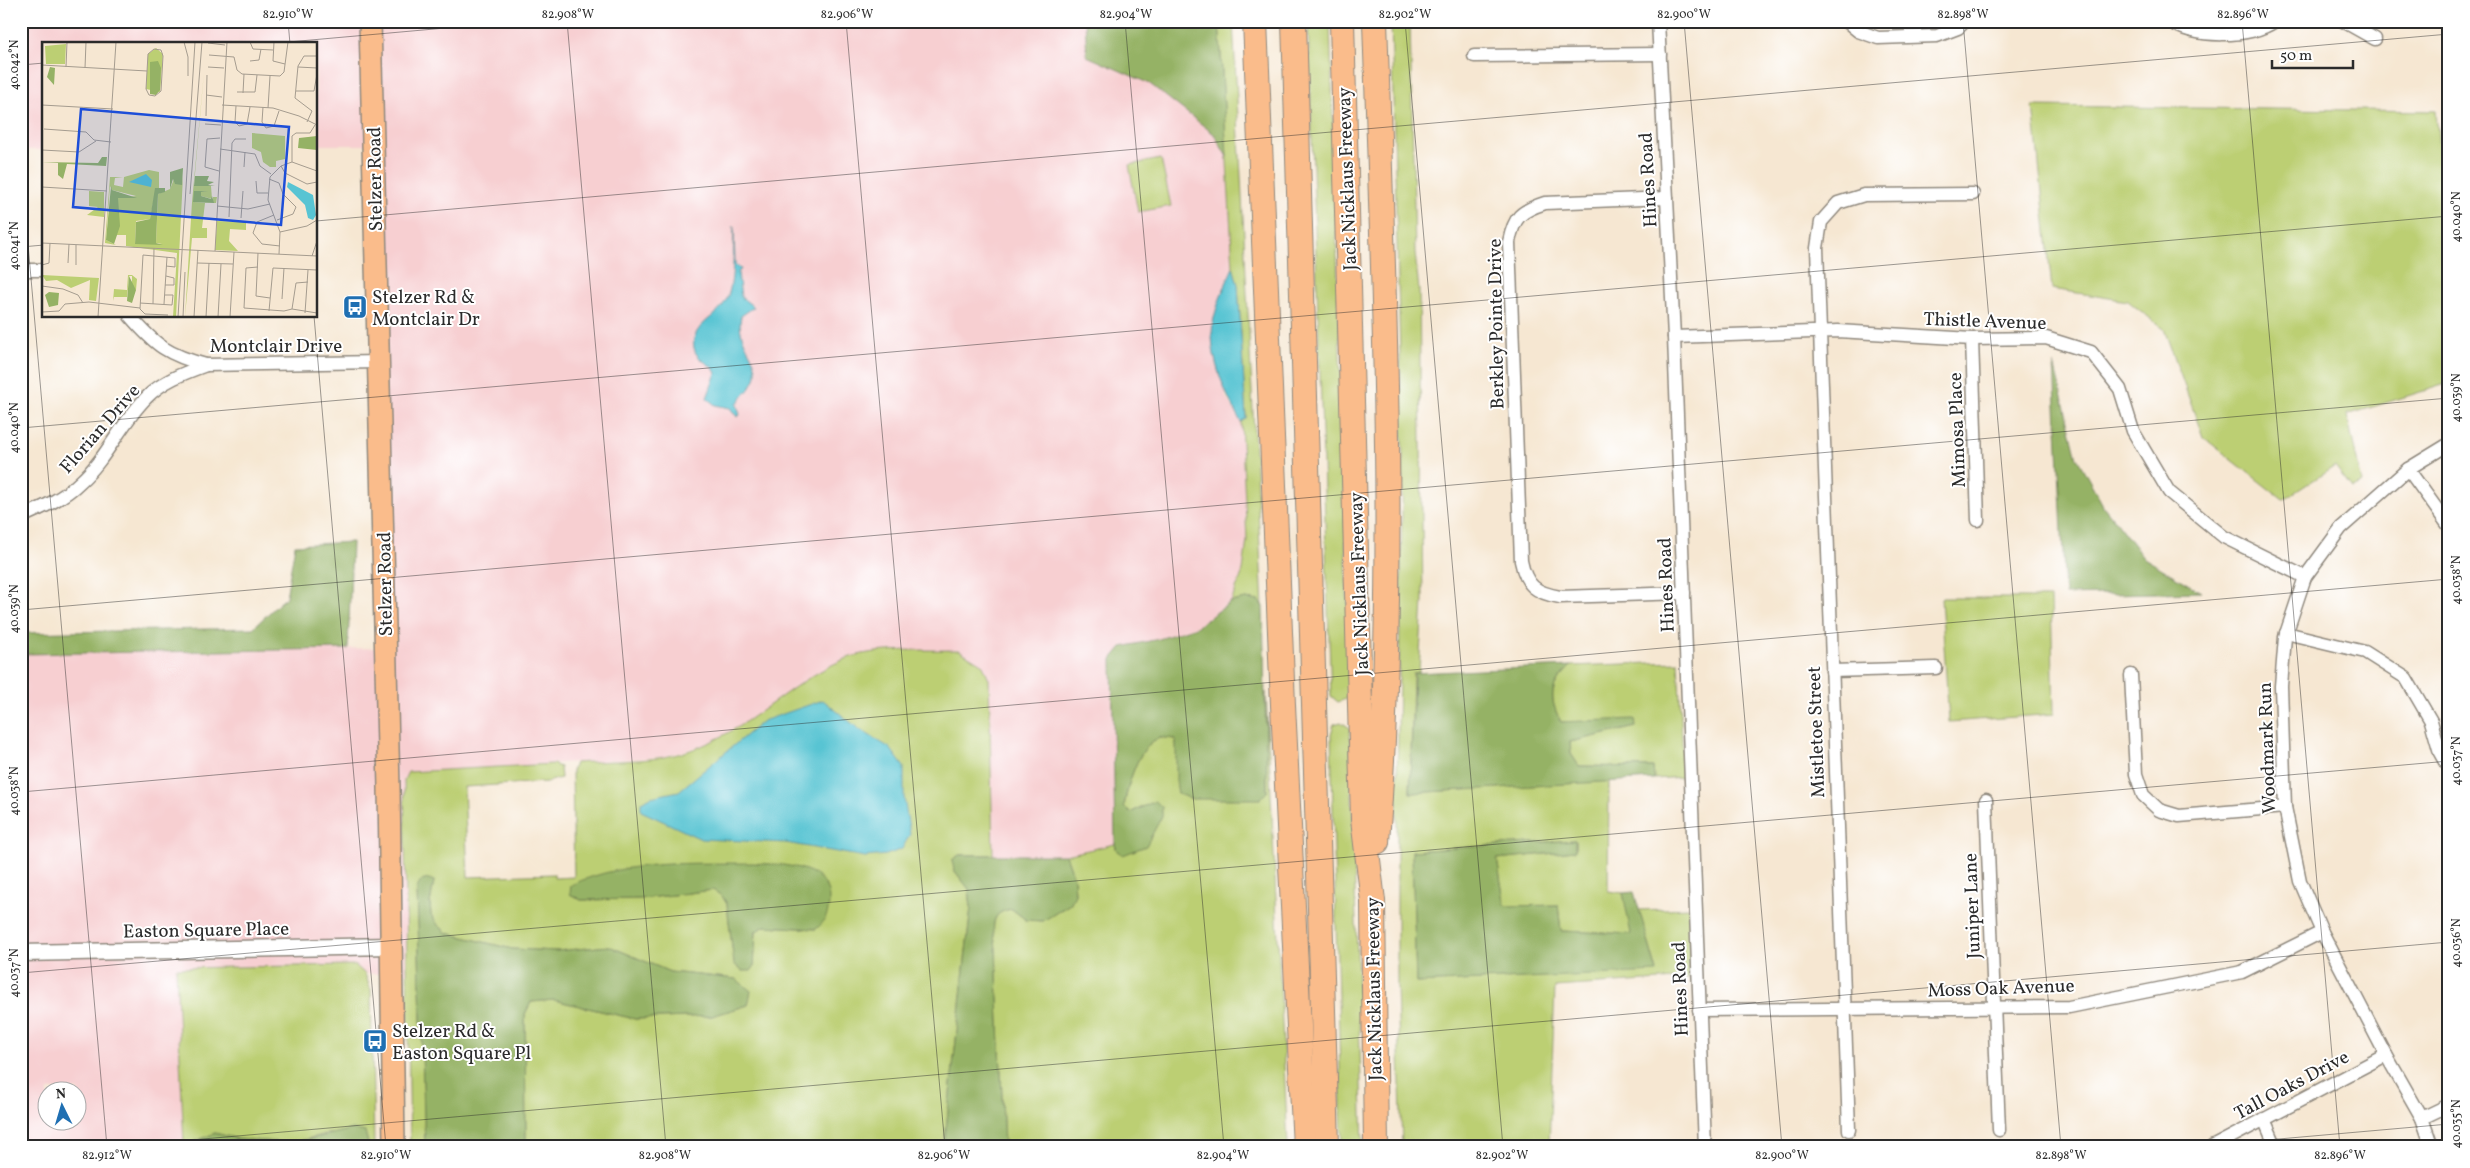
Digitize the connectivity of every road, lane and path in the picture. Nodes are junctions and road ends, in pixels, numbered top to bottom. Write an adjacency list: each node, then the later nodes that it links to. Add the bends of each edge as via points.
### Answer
1 (370, 21): 23 (main road, Stelzer Road)
2 (1254, 21): 53 (highway)
3 (1294, 21): 54 (highway)
4 (1342, 21): 39 (highway, Jack Nicklaus Freeway, via 1363,819)
5 (1375, 21): 39 (highway, via 1388,509 1385,734)
6 (1658, 21): 13 (street, Hines Road)
7 (1846, 21): 8 (street, via 1858,31 1878,38 1937,36 1958,28)
8 (1964, 21)
9 (2170, 21): 10 (street, via 2180,28 2204,33 2253,32)
10 (2275, 21)
11 (2343, 21): 12 (street)
12 (2374, 39)
13 (1660, 54): 14 (street); 16 (street, Hines Road)
14 (1474, 56)
15 (1973, 194): 20 (street, Mistletoe Street, via 1864,195 1838,202 1821,222 1817,248)
16 (1667, 198): 21 (street, Hines Road); 31 (street, Berkley Pointe Drive, via 1544,203 1526,209 1513,223 1509,242 1521,561 1529,584 1543,594 1560,597)
17 (21, 270): 18 (street)
18 (42, 270)
19 (132, 318): 24 (street, Montclair Drive, via 153,342 180,358)
20 (1820, 332): 21 (street, Thistle Avenue); 22 (street, Thistle Avenue); 34 (street, Mistletoe Street)
21 (1674, 337): 31 (street, Hines Road)
22 (1972, 339): 28 (street, Mimosa Place); 30 (street, Thistle Avenue, via 2046,338 2091,352 2120,389 2133,431 2169,492 2224,537)
23 (379, 362): 24 (street, Montclair Drive); 41 (main road, Stelzer Road)
24 (206, 365): 27 (street, Florian Drive, via 175,376 146,397 80,483 44,508)
25 (2449, 444): 26 (street, Woodmark Run)
26 (2408, 469): 29 (street); 30 (street, Woodmark Run, via 2341,528)
27 (21, 517)
28 (1978, 520)
29 (2449, 526)
30 (2305, 576): 32 (street, Woodmark Run)
31 (1684, 593): 45 (street, Hines Road)
32 (2286, 634): 36 (street, via 2365,652 2406,678 2431,721 2439,749); 38 (street, Woodmark Run, via 2281,686)
33 (1936, 668): 34 (street)
34 (1832, 672): 44 (street, Mistletoe Street)
35 (2131, 676): 38 (street, via 2136,774 2143,795 2158,810 2179,816)
36 (2449, 767)
37 (1986, 800): 43 (street, Juniper Lane)
38 (2285, 807): 40 (street, Woodmark Run, via 2300,881)
39 (1373, 901): 55 (highway, Jack Nicklaus Freeway)
40 (2322, 932): 43 (street, Moss Oak Avenue, via 2242,972 2069,1007); 46 (street, Woodmark Run)
41 (391, 946): 42 (street, Easton Square Place); 52 (main road, Stelzer Road)
42 (21, 952)
43 (1994, 1007): 44 (street, Moss Oak Avenue); 51 (street, Juniper Lane)
44 (1844, 1009): 45 (street, Moss Oak Avenue); 50 (street, Mistletoe Street)
45 (1699, 1010): 56 (street, Hines Road)
46 (2386, 1055): 48 (street, Woodmark Run); 49 (street, Tall Oaks Drive)
47 (2449, 1105): 48 (street)
48 (2422, 1118): 59 (street, Woodmark Run)
49 (2264, 1119): 57 (street, Tall Oaks Drive); 58 (street)
50 (1849, 1130)
51 (1999, 1130)
52 (394, 1147)
53 (1305, 1147)
54 (1327, 1147)
55 (1376, 1147)
56 (1704, 1147)
57 (2212, 1147)
58 (2276, 1147)
59 (2432, 1147)

